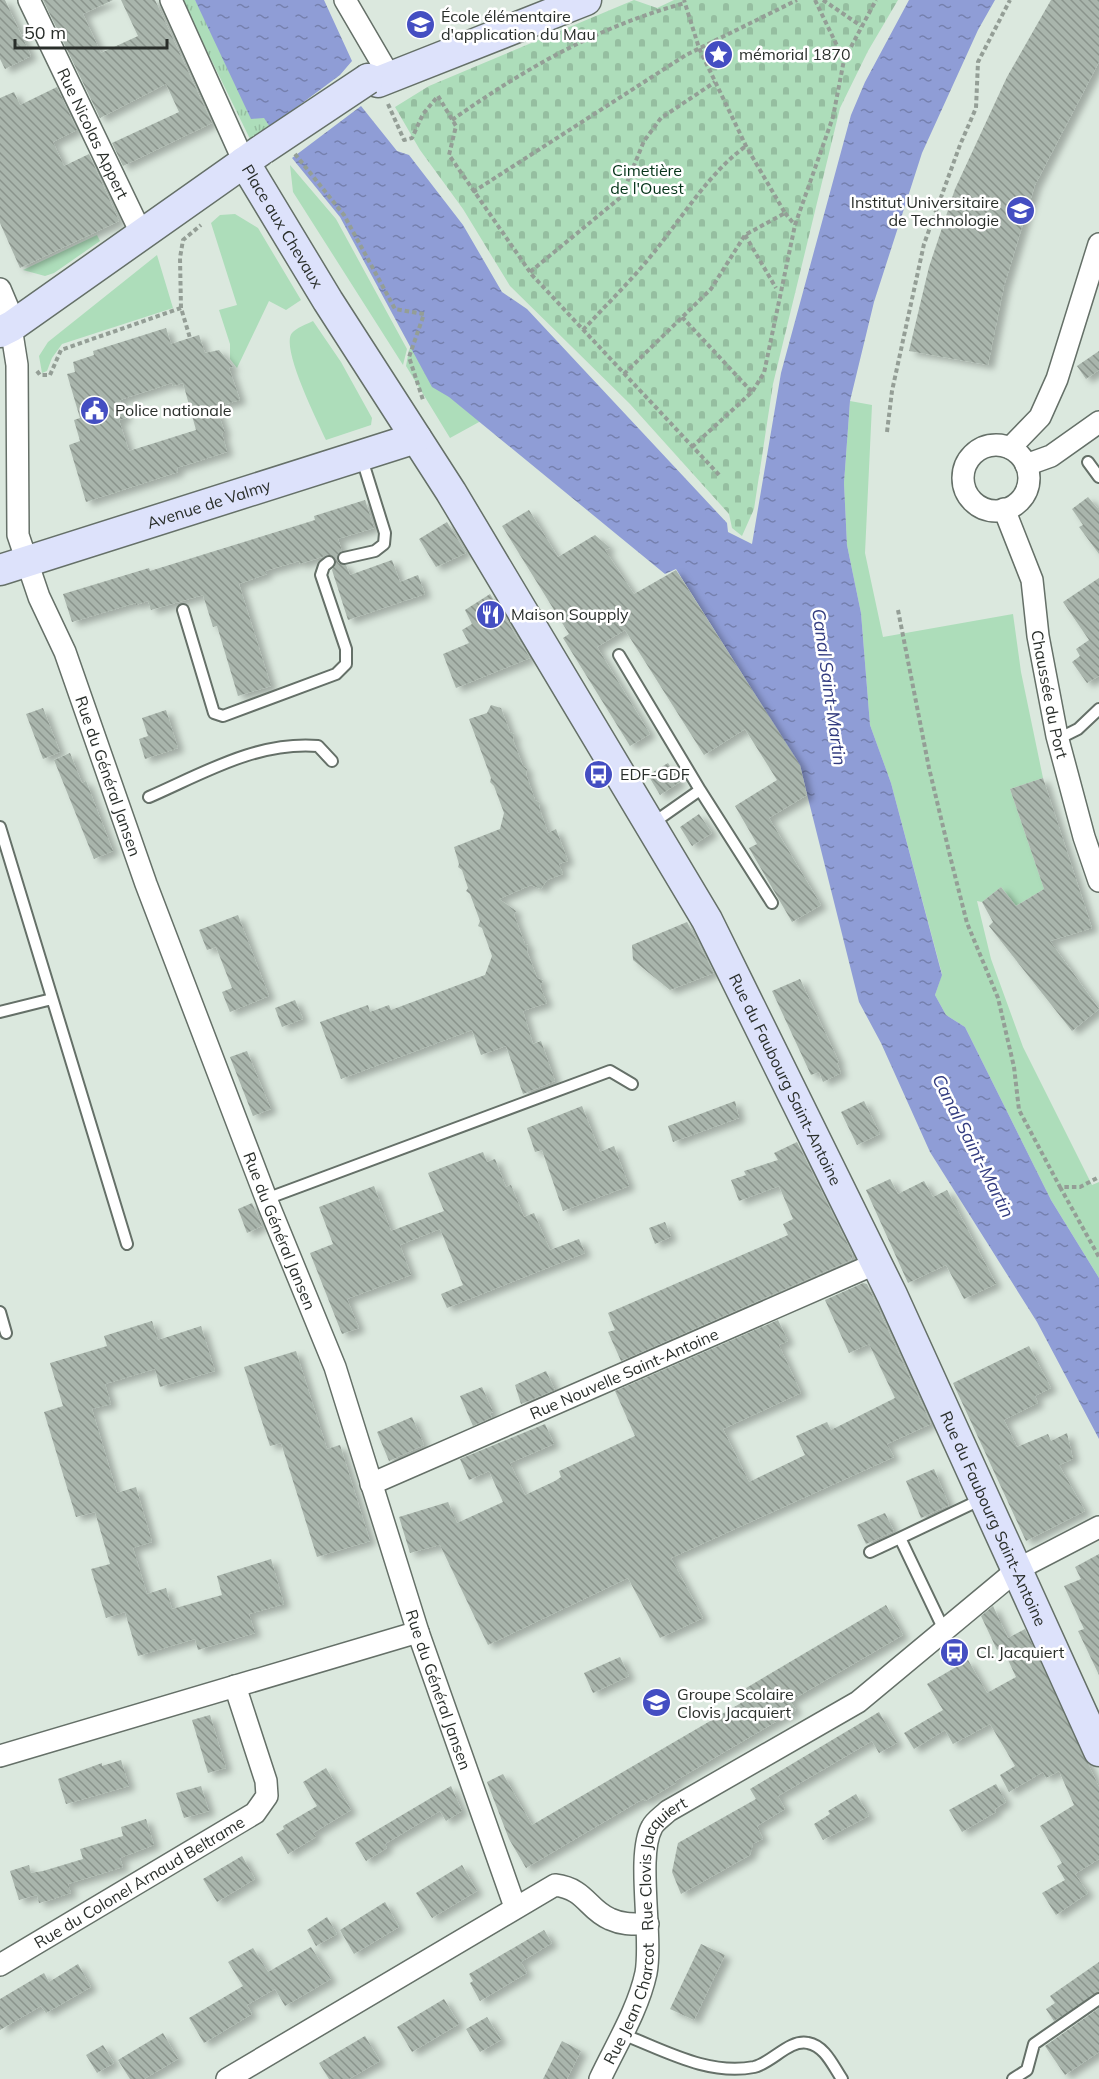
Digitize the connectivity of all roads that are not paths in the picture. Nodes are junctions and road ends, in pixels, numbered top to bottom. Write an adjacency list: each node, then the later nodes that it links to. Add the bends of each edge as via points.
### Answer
1 (29, 0): 7 (street, Rue Nicolas Appert)
2 (171, 0): 6 (street)
3 (345, 0): 5 (street)
4 (586, 0): 5 (street)
5 (379, 79): 6 (street, bridge)
6 (266, 153): 7 (street, Place aux Chevaux); 12 (street, Place aux Chevaux, via 328,302)
7 (142, 234): 10 (street, Place aux Chevaux)
8 (1099, 244): 13 (street, via 1057,379 1040,417)
9 (0, 289): 10 (street, Rue du Général Jansen, via 8,308)
10 (6, 329): 21 (street, Rue du Général Jansen, via 17,364 18,535)
11 (1099, 422): 16 (street, via 1051,456)
12 (416, 438): 14 (street, Avenue de Valmy); 29 (street, Rue du Faubourg Saint-Antoine)
13 (1010, 448): 16 (street); 18 (street, via 988,446 977,450 964,468 965,491 972,500 992,510)
14 (361, 456): 19 (lane, via 386,533 384,544 375,551); 21 (street, Avenue de Valmy)
15 (1088, 462): 17 (lane)
16 (1026, 465): 18 (street, via 1025,492 1020,500)
17 (1099, 477)
18 (1004, 509): 25 (street, Chaussée du Port, via 1032,580 1038,636)
19 (344, 558)
20 (329, 562): 22 (lane, via 321,575 346,649 346,664 336,674 223,716 214,713)
21 (13, 566): 36 (street, Rue du Général Jansen, via 39,597 65,652 146,884)
22 (183, 610)
23 (619, 655): 27 (lane)
24 (1099, 709): 25 (lane, via 1077,729)
25 (1058, 739): 31 (street, Chaussée du Port)
26 (332, 761): 28 (lane, via 318,746 293,744 264,749)
27 (700, 790): 29 (lane); 32 (lane)
28 (149, 797)
29 (650, 825): 38 (street, Rue du Faubourg Saint-Antoine, via 707,920)
30 (0, 827): 33 (lane)
31 (1099, 880)
32 (772, 903)
33 (52, 999): 34 (lane); 37 (lane)
34 (0, 1012)
35 (632, 1084): 36 (lane, via 610,1071)
36 (266, 1199): 41 (street, Rue du Général Jansen, via 335,1367)
37 (127, 1244)
38 (877, 1263): 41 (street, Rue Nouvelle Saint-Antoine); 42 (street, Rue du Faubourg Saint-Antoine)
39 (0, 1312): 40 (lane)
40 (6, 1333)
41 (371, 1484): 48 (street, Rue du Général Jansen)
42 (984, 1497): 44 (lane); 46 (street, Rue du Faubourg Saint-Antoine)
43 (1099, 1527): 46 (street)
44 (900, 1538): 45 (lane); 47 (lane)
45 (870, 1552)
46 (1018, 1569): 47 (street, Rue Clovis Jacquiert); 50 (street, Rue du Faubourg Saint-Antoine)
47 (944, 1630): 53 (street, Rue Clovis Jacquiert, via 858,1702 668,1811 652,1826 645,1845)
48 (418, 1632): 49 (street); 52 (street, Rue du Général Jansen)
49 (235, 1686): 51 (street); 54 (street, Rue du Colonel Arnaud Beltrame, via 266,1781 267,1796 255,1813)
50 (1099, 1751)
51 (0, 1756)
52 (515, 1907): 53 (street, Rue Clovis Jacquiert, via 555,1885 571,1887 607,1918 624,1924); 57 (street, Rue Clovis Jacquiert)
53 (648, 1923): 56 (street, Rue Jean Charcot, via 645,1974)
54 (0, 1965)
55 (1099, 1999): 60 (lane, via 1034,2044 1027,2070)
56 (622, 2034): 58 (street, Rue Jean Charcot); 59 (lane, via 706,2067 729,2070 757,2066 791,2046 806,2042 820,2047)
57 (226, 2079)
58 (600, 2079)
59 (842, 2079)
60 (1013, 2079)

